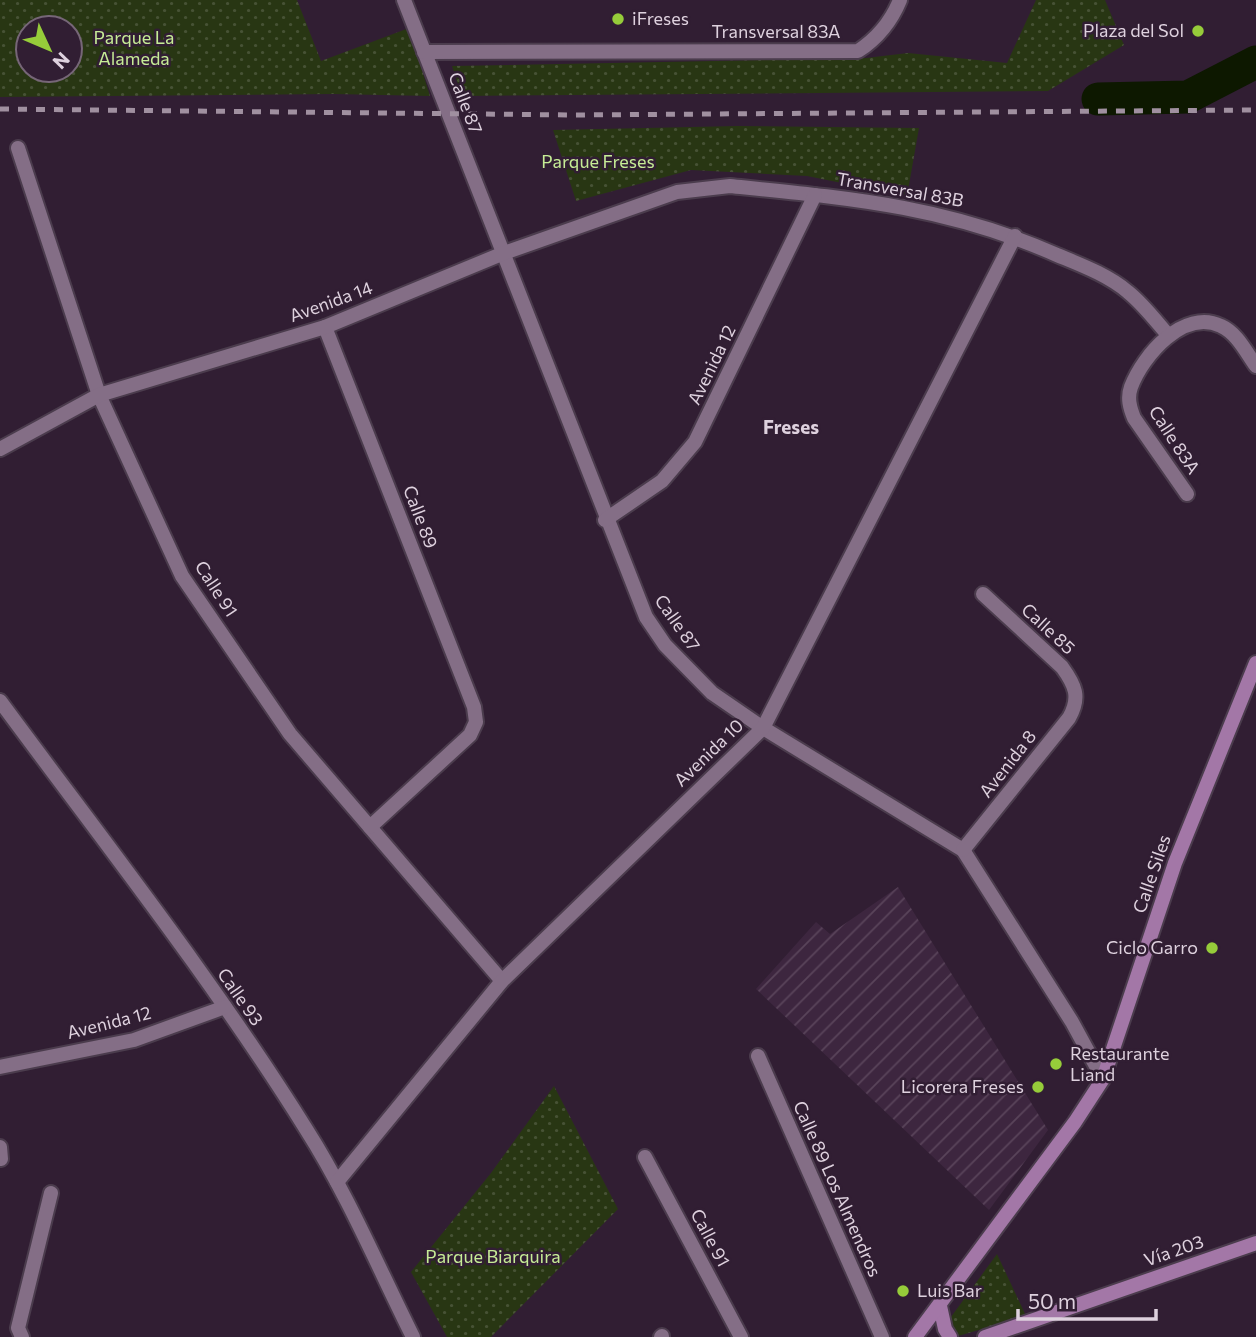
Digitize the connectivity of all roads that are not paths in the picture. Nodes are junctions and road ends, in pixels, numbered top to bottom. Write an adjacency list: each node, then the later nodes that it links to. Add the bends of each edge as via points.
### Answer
1 (404, 0): 3 (street, Calle 87)
2 (900, 0): 3 (street, Transversal 83A, via 894,16 873,41 853,51)
3 (424, 52): 8 (street, Calle 87)
4 (18, 148): 12 (street, Calle 91)
5 (677, 192): 6 (street, Transversal 83B, via 730,186); 8 (street, Avenida 14)
6 (815, 195): 7 (street, Transversal 83B, via 901,205); 15 (street, Avenida 12, via 695,442 662,481)
7 (1015, 236): 10 (street, Transversal 83B, via 1126,290); 20 (street, Avenida 10)
8 (504, 253): 9 (street, Avenida 14); 15 (street, Calle 87)
9 (325, 327): 12 (street, Avenida 14); 21 (street, Calle 89, via 476,722 470,735)
10 (1168, 335): 11 (street, via 1201,321 1221,326); 14 (street, Calle 83A, via 1131,387 1129,404 1143,435)
11 (1256, 366)
12 (99, 395): 13 (street, Avenida 14); 21 (street, Calle 91, via 183,576 290,734)
13 (0, 449)
14 (1187, 494)
15 (606, 520): 20 (street, Calle 87, via 646,617 665,645 712,693)
16 (983, 594): 18 (street, Calle 85, via 1062,667 1073,681)
17 (1256, 663): 27 (street, Calle Siles, via 1175,863)
18 (1077, 698): 22 (street, Avenida 8, via 1069,718)
19 (0, 701): 24 (street, Calle 93)
20 (763, 728): 22 (street, Calle 87); 23 (street, Avenida 10)
21 (370, 827): 23 (street, Calle 91)
22 (963, 850): 27 (street, Calle 87)
23 (502, 981): 29 (street, Avenida 10)
24 (225, 1007): 26 (street, Avenida 12, via 134,1040); 29 (street, Calle 93)
25 (758, 1056): 36 (street, Calle 89 Los Almendros)
26 (0, 1067)
27 (1103, 1079): 32 (street, Calle Siles)
28 (645, 1157): 35 (street, Calle 91)
29 (337, 1182): 34 (street, Calle 93)
30 (51, 1193): 33 (street, via 18,1328)
31 (1256, 1243): 39 (street, Vía 203)
32 (940, 1306): 37 (street, Calle Siles); 38 (street)
33 (22, 1337)
34 (412, 1337)
35 (741, 1337)
36 (882, 1337)
37 (915, 1337)
38 (950, 1337)
39 (985, 1337)

